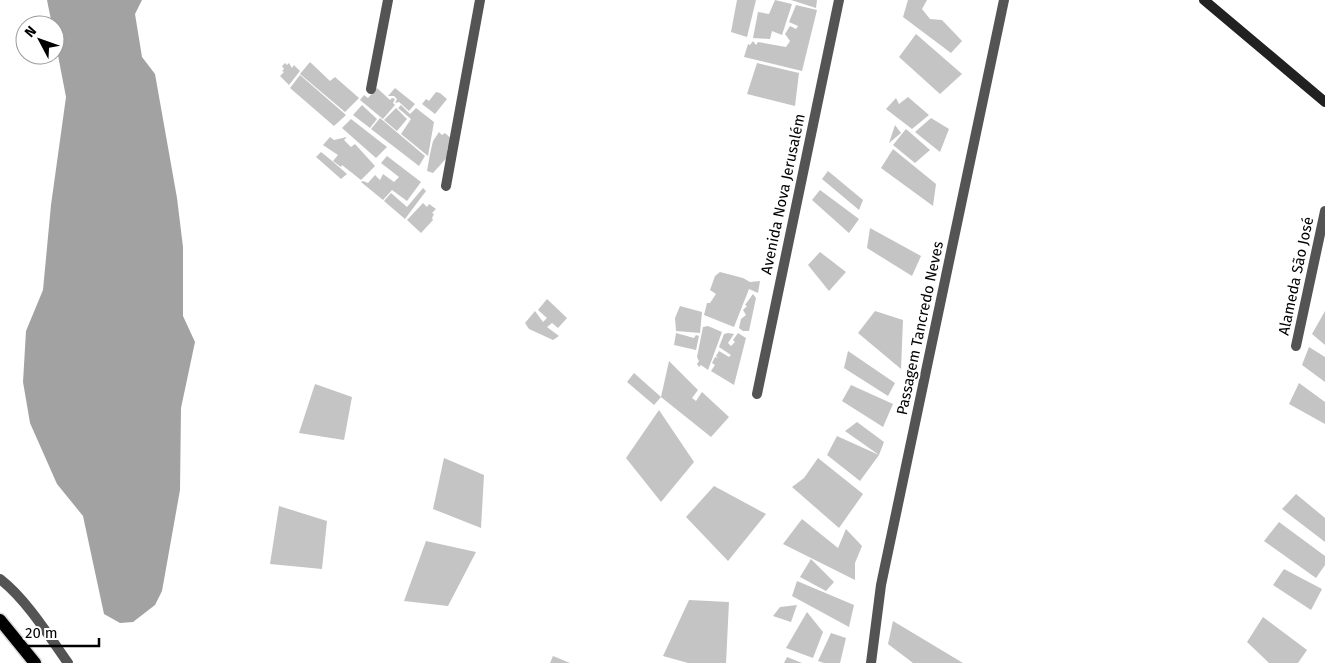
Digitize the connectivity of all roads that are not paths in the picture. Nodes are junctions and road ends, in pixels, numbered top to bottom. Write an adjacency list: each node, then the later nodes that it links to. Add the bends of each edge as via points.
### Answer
1 (388, 0): 6 (street)
2 (480, 0): 8 (street)
3 (839, 0): 11 (street, Avenida Nova Jerusalém)
4 (1004, 0): 16 (street, Passagem Tancredo Neves, via 881,585)
5 (1204, 0): 7 (street)
6 (372, 89)
7 (1325, 102)
8 (446, 186)
9 (1325, 211): 10 (street, Alameda São José)
10 (1296, 346)
11 (757, 394)
12 (0, 579): 15 (street, via 38,620)
13 (0, 620): 14 (main road)
14 (35, 663)
15 (68, 663)
16 (871, 663)

